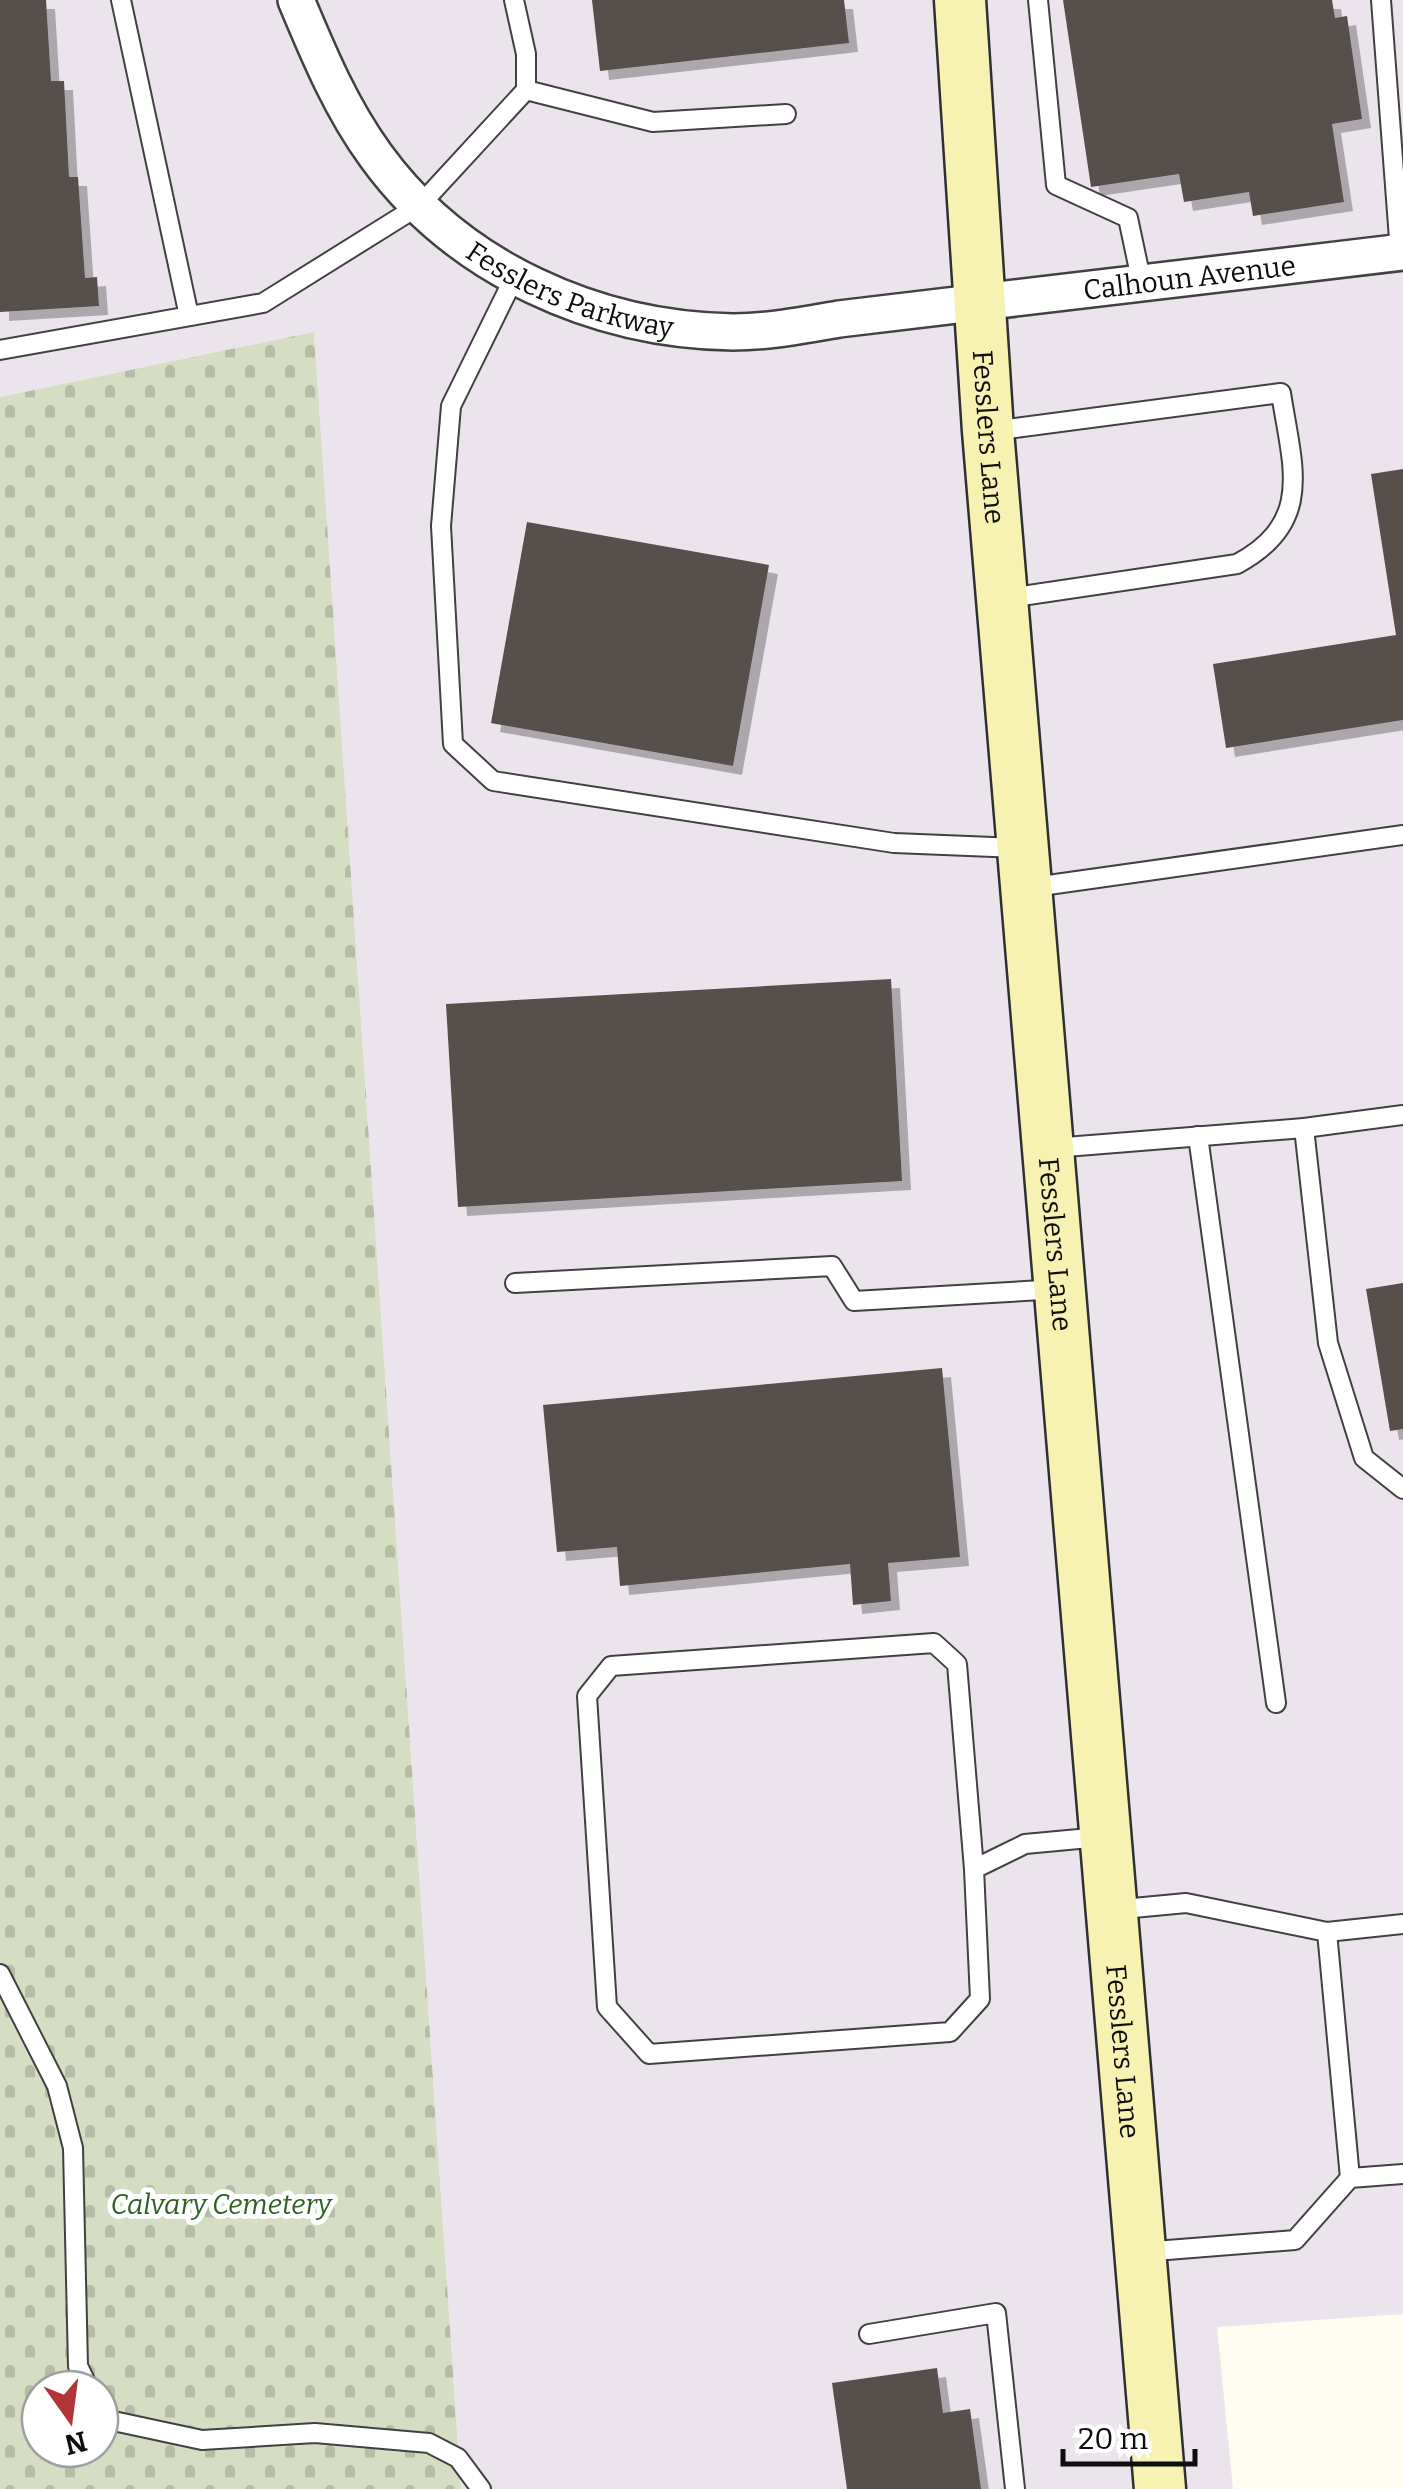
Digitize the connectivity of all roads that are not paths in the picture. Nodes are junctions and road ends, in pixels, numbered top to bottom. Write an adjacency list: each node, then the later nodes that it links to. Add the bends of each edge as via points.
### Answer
1 (121, 0): 14 (lane)
2 (296, 0): 9 (street, Fesslers Parkway, via 349,115)
3 (514, 0): 7 (lane)
4 (960, 0): 13 (main road, Fesslers Lane)
5 (1038, 0): 12 (lane, via 1056,185 1128,218)
6 (1380, 0): 10 (lane)
7 (526, 90): 8 (lane, via 653,122); 9 (lane)
8 (786, 114)
9 (420, 206): 11 (street, Fesslers Parkway); 14 (lane, via 262,303)
10 (1402, 252): 12 (street, Calhoun Avenue)
11 (515, 276): 13 (street, Fesslers Parkway, via 584,308 685,330 788,328); 19 (lane, via 451,406 441,526 454,744 493,782)
12 (1142, 284): 13 (street, Calhoun Avenue)
13 (978, 304): 16 (main road, Fesslers Lane)
14 (189, 316): 15 (lane)
15 (0, 350)
16 (988, 431): 17 (main road, Fesslers Lane); 17 (lane, via 1281,393 1292,472 1286,521 1256,554 1236,564)
17 (1002, 599): 19 (main road, Fesslers Lane)
18 (1403, 835): 19 (lane)
19 (1025, 868): 23 (main road, Fesslers Lane)
20 (1403, 1115): 21 (lane)
21 (1304, 1128): 22 (lane); 26 (lane, via 1328,1343 1364,1458)
22 (1198, 1136): 23 (lane); 27 (lane)
23 (1048, 1148): 25 (main road, Fesslers Lane)
24 (516, 1283): 25 (lane, via 832,1266 854,1300)
25 (1059, 1289): 28 (main road, Fesslers Lane)
26 (1403, 1489)
27 (1276, 1703)
28 (1106, 1836): 29 (lane, via 1025,1844); 30 (main road, Fesslers Lane)
29 (974, 1869): 29 (lane, via 980,1998 950,2032 649,2054 607,2007 587,1696 611,1666 934,1643 958,1664)
30 (1112, 1910): 32 (lane, via 1186,1903); 36 (main road, Fesslers Lane)
31 (1403, 1924): 32 (lane)
32 (1327, 1932): 35 (lane)
33 (0, 1974): 38 (lane, via 58,2086 73,2148)
34 (1403, 2174): 35 (lane)
35 (1350, 2178): 36 (lane, via 1295,2240)
36 (1142, 2252): 42 (main road, Fesslers Lane)
37 (869, 2334): 41 (lane, via 996,2312)
38 (80, 2369)
39 (120, 2422): 40 (lane, via 202,2440 315,2432 429,2444 458,2458)
40 (481, 2489)
41 (1015, 2489)
42 (1160, 2489)

